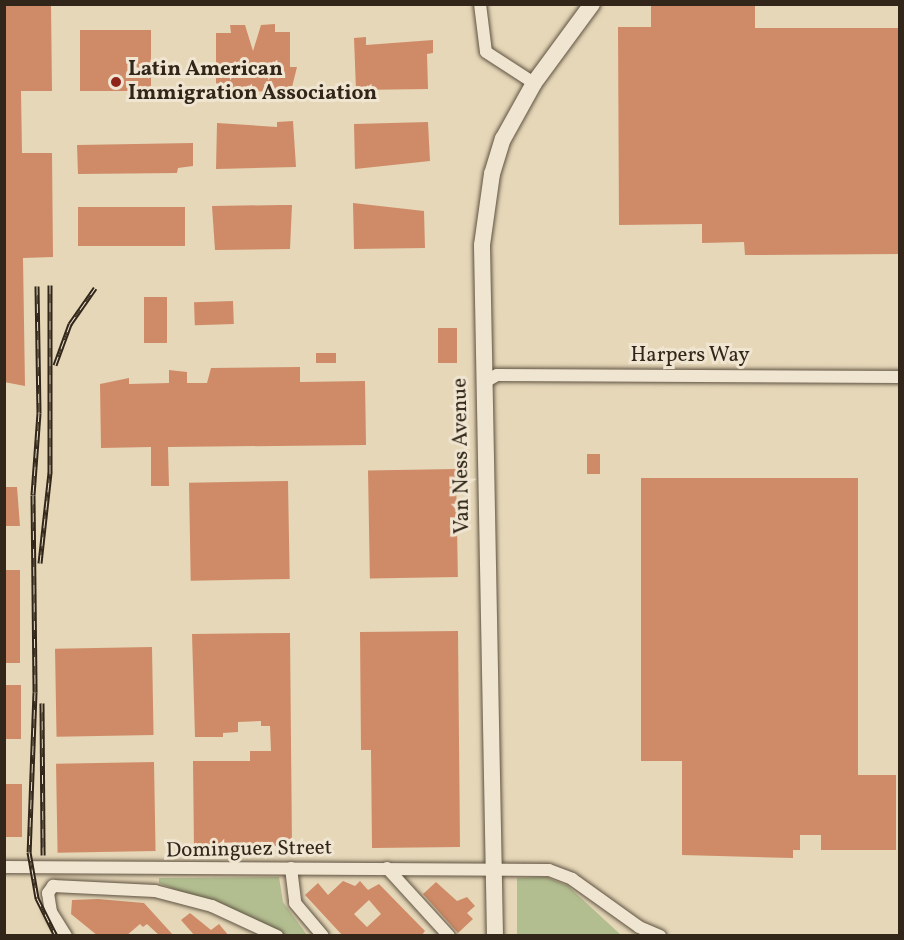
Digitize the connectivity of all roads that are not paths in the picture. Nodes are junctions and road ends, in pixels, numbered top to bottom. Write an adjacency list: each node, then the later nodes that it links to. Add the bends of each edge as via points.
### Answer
1 (480, 4): 3 (street, via 486,51)
2 (592, 4): 3 (main road, Van Ness Avenue)
3 (534, 83): 5 (main road, Van Ness Avenue, via 503,140 486,207 482,245)
4 (900, 377): 5 (street, Harpers Way, via 497,375)
5 (483, 383): 9 (main road, Van Ness Avenue)
6 (4, 867): 10 (street, Dominguez Street)
7 (291, 868): 8 (street, Dominguez Street); 10 (street, Dominguez Street); 12 (street, via 295,903)
8 (387, 868): 9 (street, Dominguez Street); 15 (street)
9 (494, 868): 16 (main road, Van Ness Avenue); 17 (street, Dominguez Street, via 549,870 572,879 639,927)
10 (155, 870): 11 (street)
11 (155, 891): 13 (street, via 49,888 54,920); 14 (street, via 212,906)
12 (322, 935)
13 (66, 936)
14 (277, 936)
15 (449, 936)
16 (495, 936)
17 (660, 936)

